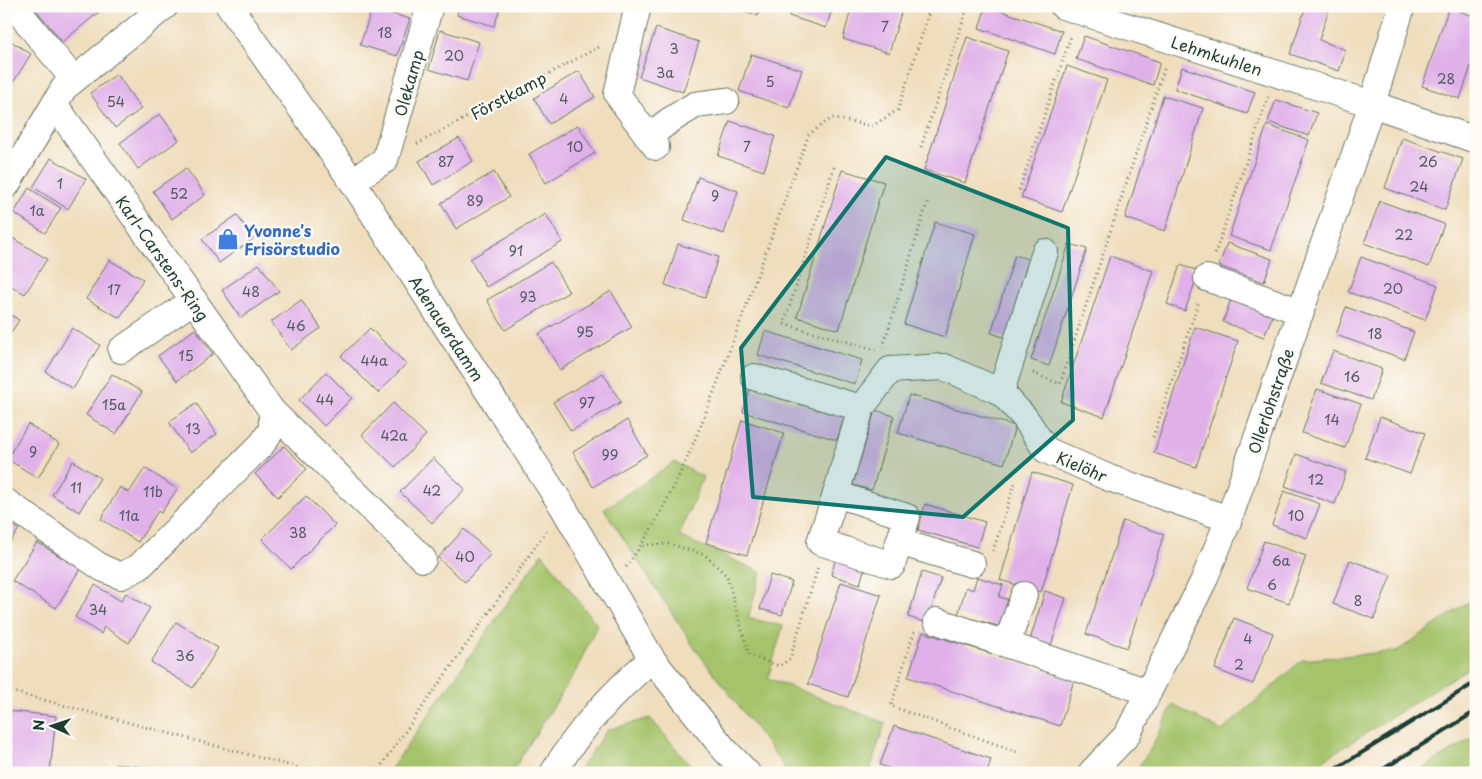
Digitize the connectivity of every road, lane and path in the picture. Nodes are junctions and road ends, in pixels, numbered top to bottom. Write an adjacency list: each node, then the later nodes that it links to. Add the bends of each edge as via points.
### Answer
1 (14, 6): 12 (street)
2 (165, 6): 12 (street)
3 (229, 6): 20 (street, Adenauerdamm)
4 (430, 6): 18 (street, Olekamp)
5 (931, 6): 42 (path, via 898,110 872,126 832,118 808,134 714,391 675,487)
6 (968, 6): 17 (path)
7 (1402, 6): 14 (street, Ollerlohstraße)
8 (1071, 9): 10 (street, Lehmkuhlen); 22 (path)
9 (634, 18): 13 (street, via 617,94 652,142 669,121 695,105); 18 (path, Förstkamp)
10 (1173, 41): 11 (street, Lehmkuhlen); 29 (path, via 1060,384)
11 (1276, 74): 14 (street, Lehmkuhlen); 25 (path)
12 (74, 80): 15 (street, via 64,88)
13 (726, 101)
14 (1372, 104): 16 (street, Lehmkuhlen); 27 (street, Ollerlohstraße)
15 (55, 105): 21 (street); 26 (street, Karl-Carstens-Ring)
16 (1476, 140)
17 (921, 147)
18 (385, 160): 20 (street)
19 (834, 167): 23 (path, via 784,324 881,352)
20 (352, 181): 38 (street, Adenauerdamm)
21 (6, 186)
22 (1019, 190)
23 (928, 200)
24 (1045, 252): 29 (street)
25 (1207, 278): 27 (street); 34 (path)
26 (194, 300): 28 (street); 33 (street, Karl-Carstens-Ring)
27 (1301, 312): 39 (street, Ollerlohstraße)
28 (121, 350)
29 (1010, 364): 31 (street)
30 (754, 377): 32 (street)
31 (1001, 392): 32 (street, Kielöhr, via 944,367 890,370); 39 (street, Kielöhr, via 1025,418 1046,450 1109,478)
32 (861, 408): 36 (street, Kielöhr)
33 (272, 411): 37 (street, via 272,429 262,444 139,568 120,576 102,568); 43 (street, Karl-Carstens-Ring)
34 (1153, 437)
35 (1015, 483): 44 (path, via 988,569)
36 (836, 494): 40 (street, via 907,517); 41 (street, Kielöhr, via 820,542)
37 (6, 502)
38 (563, 507): 45 (street, Adenauerdamm); 56 (path)
39 (1229, 519): 51 (street, Ollerlohstraße, via 1203,582)
40 (899, 542): 41 (street, via 892,565); 44 (street)
41 (825, 543): 42 (path, via 790,660 779,666 749,655 727,576 705,555 670,544)
42 (642, 545): 45 (path)
43 (423, 558)
44 (972, 564)
45 (611, 588): 49 (street, Adenauerdamm)
46 (1024, 595): 48 (street)
47 (937, 621): 48 (street); 52 (path, via 915,629 891,706)
48 (1006, 643): 51 (street)
49 (652, 659): 57 (street, via 615,692 570,744); 58 (street, Adenauerdamm)
50 (6, 690): 55 (path)
51 (1148, 692): 59 (street, Ollerlohstraße, via 1127,735)
52 (1020, 753)
53 (104, 763): 54 (path)
54 (103, 773)
55 (318, 773)
56 (376, 773)
57 (553, 773)
58 (747, 773)
59 (1092, 773)

